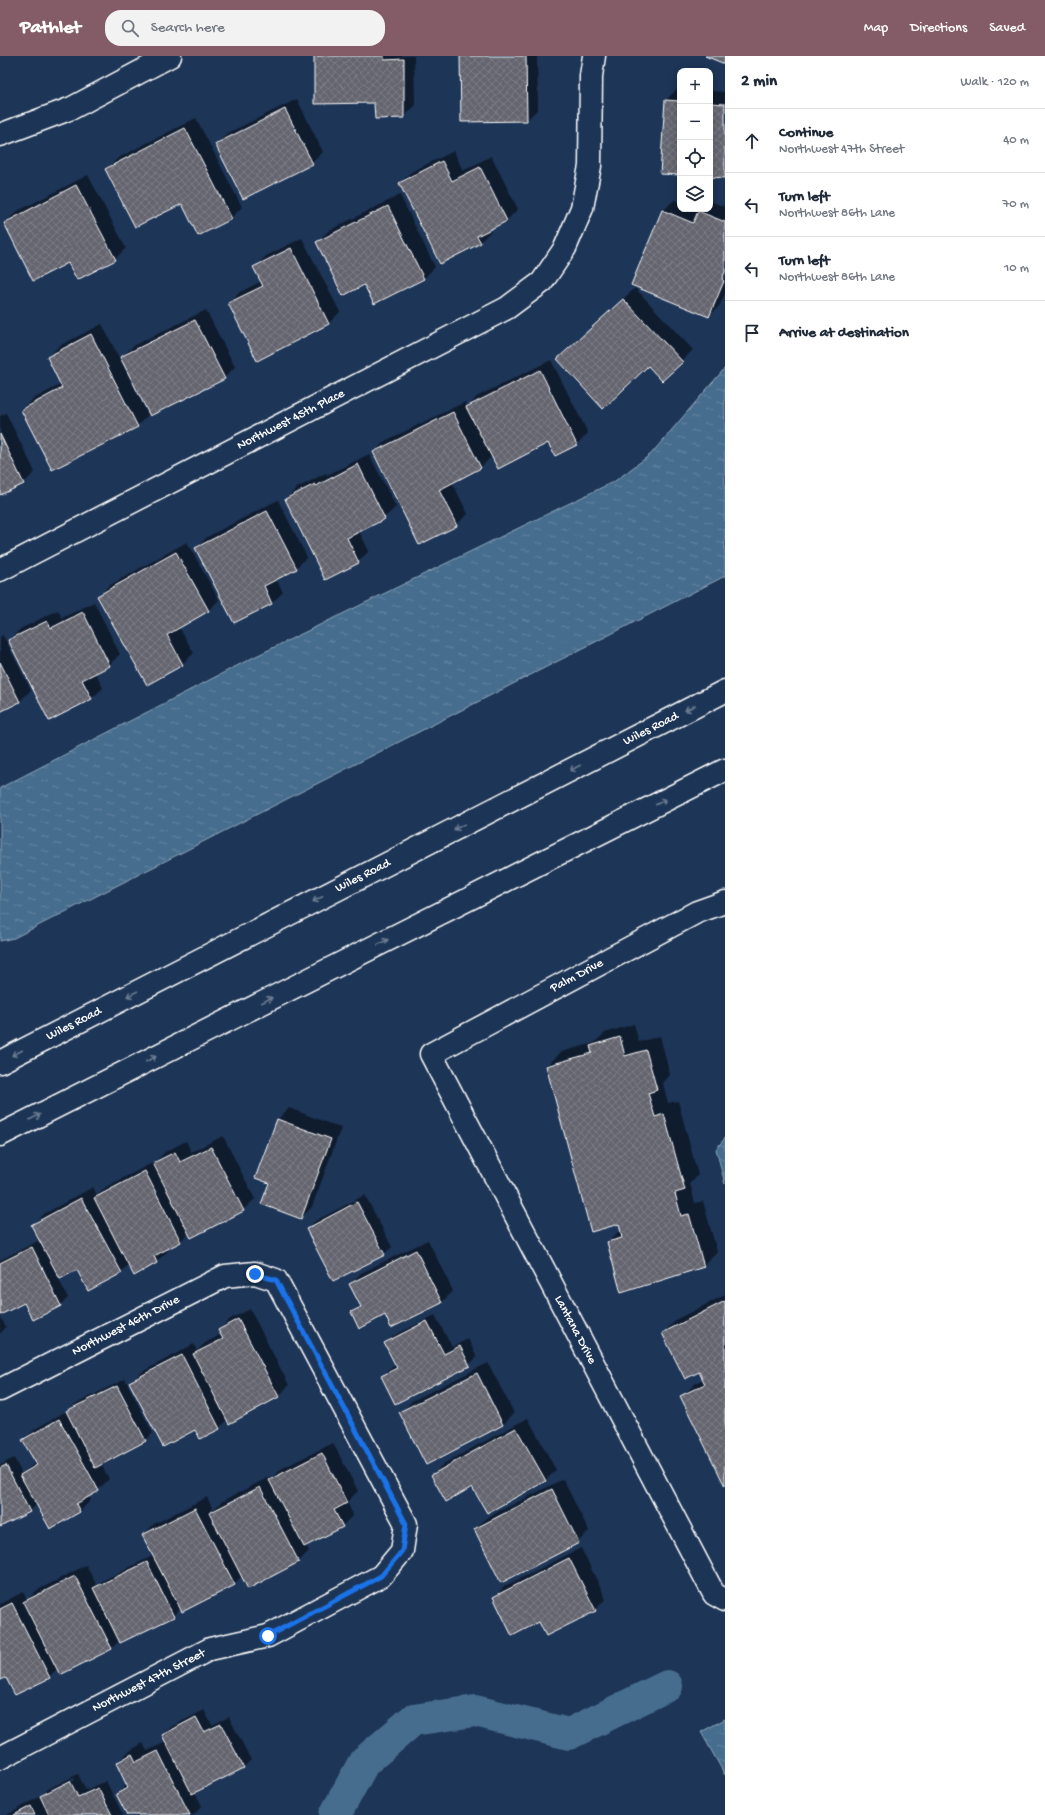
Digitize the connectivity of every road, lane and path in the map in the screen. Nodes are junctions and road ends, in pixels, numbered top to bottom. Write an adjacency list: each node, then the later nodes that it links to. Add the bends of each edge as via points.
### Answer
1 (170, 56): 3 (street, via 72,108)
2 (594, 56): 4 (street, Northwest 45th Place, via 591,76 590,166 582,208 565,248 542,282 507,308)
3 (0, 135)
4 (0, 570)
5 (725, 691): 9 (street, Wiles Road, one-way to 9)
6 (725, 770): 10 (street, one-way to 6)
7 (725, 902): 8 (street, Palm Drive, via 697,912)
8 (431, 1054): 13 (street, Lantana Drive, via 714,1594)
9 (0, 1062)
10 (0, 1135)
11 (0, 1390): 12 (street, Northwest 46th Drive, via 225,1276 255,1274 276,1280 406,1524)
12 (402, 1551): 14 (street, Northwest 47th Street, via 381,1576 268,1636 210,1649)
13 (725, 1600)
14 (0, 1758)

